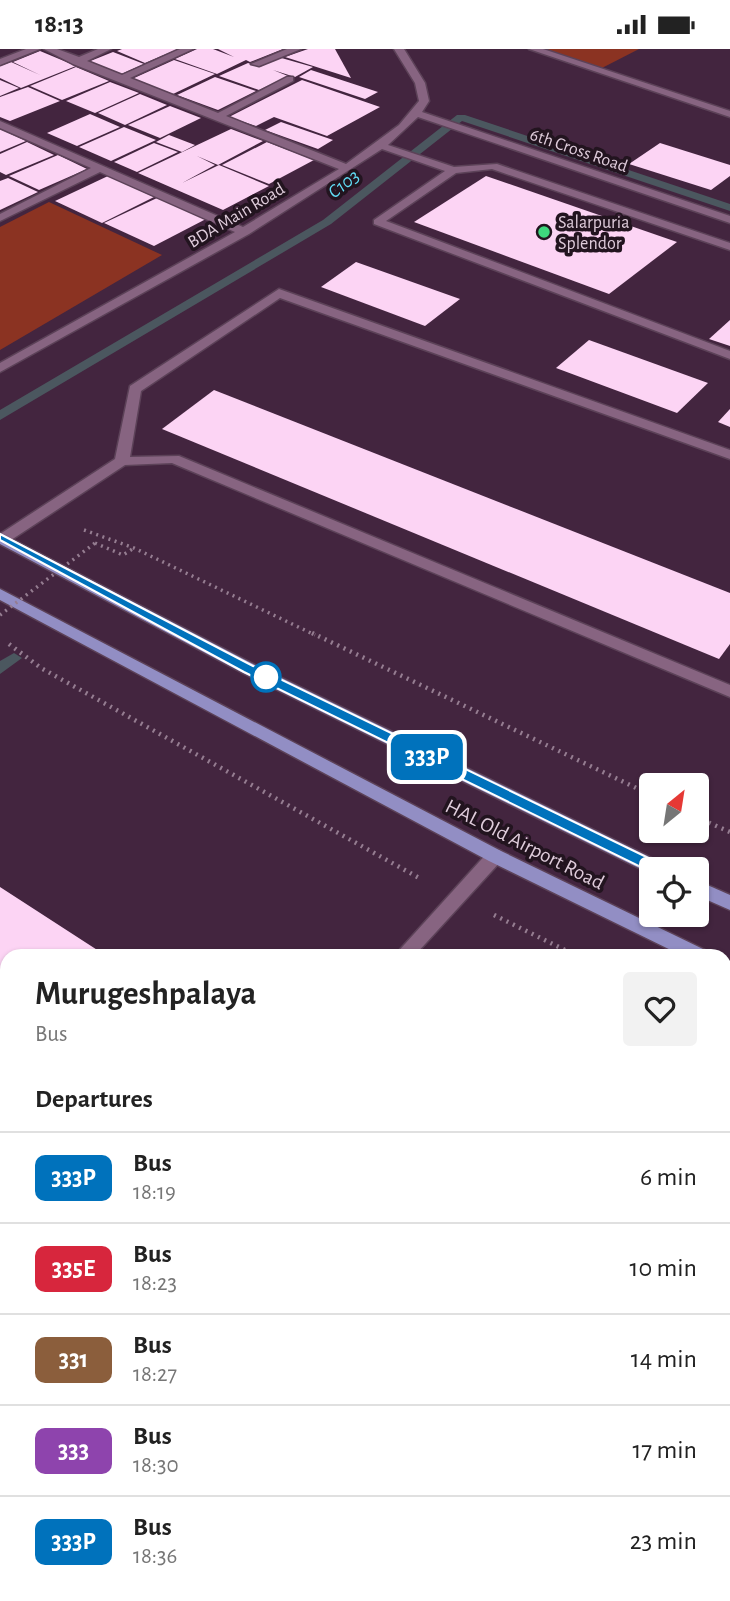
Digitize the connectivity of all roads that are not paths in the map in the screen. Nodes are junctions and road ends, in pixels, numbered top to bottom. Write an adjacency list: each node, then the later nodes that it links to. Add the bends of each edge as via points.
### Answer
1 (35, 49): 8 (street)
2 (48, 49): 9 (street)
3 (106, 49): 9 (street)
4 (188, 49): 11 (street)
5 (296, 49): 10 (street)
6 (398, 49): 13 (street, via 420,83 424,101)
7 (534, 49): 14 (street)
8 (0, 62)
9 (76, 62): 11 (street)
10 (256, 64)
11 (120, 79): 15 (street)
12 (290, 79): 15 (street)
13 (416, 113): 17 (street, BDA Main Road); 22 (street, 6th Cross Road)
14 (730, 114)
15 (217, 117): 19 (street)
16 (0, 124): 18 (street)
17 (379, 145): 19 (street, BDA Main Road); 20 (street)
18 (100, 168): 21 (street); 23 (street)
19 (347, 168): 23 (street, BDA Main Road)
20 (453, 170): 24 (street, via 493,166); 25 (street, via 377,222)
21 (0, 218)
22 (730, 220)
23 (245, 232): 26 (street, BDA Main Road)
24 (730, 247)
25 (730, 355)
26 (0, 368)
27 (730, 455): 28 (street, via 279,293 135,389)
28 (122, 461): 29 (street); 31 (street, via 174,459)
29 (1, 538): 33 (main road, HAL Old Airport Road, via 249,669)
30 (0, 594): 32 (main road, HAL Old Airport Road)
31 (730, 691)
32 (495, 856): 36 (street); 37 (main road, HAL Old Airport Road)
33 (639, 860)
34 (709, 893): 35 (main road)
35 (730, 903)
36 (410, 949)
37 (686, 949)

